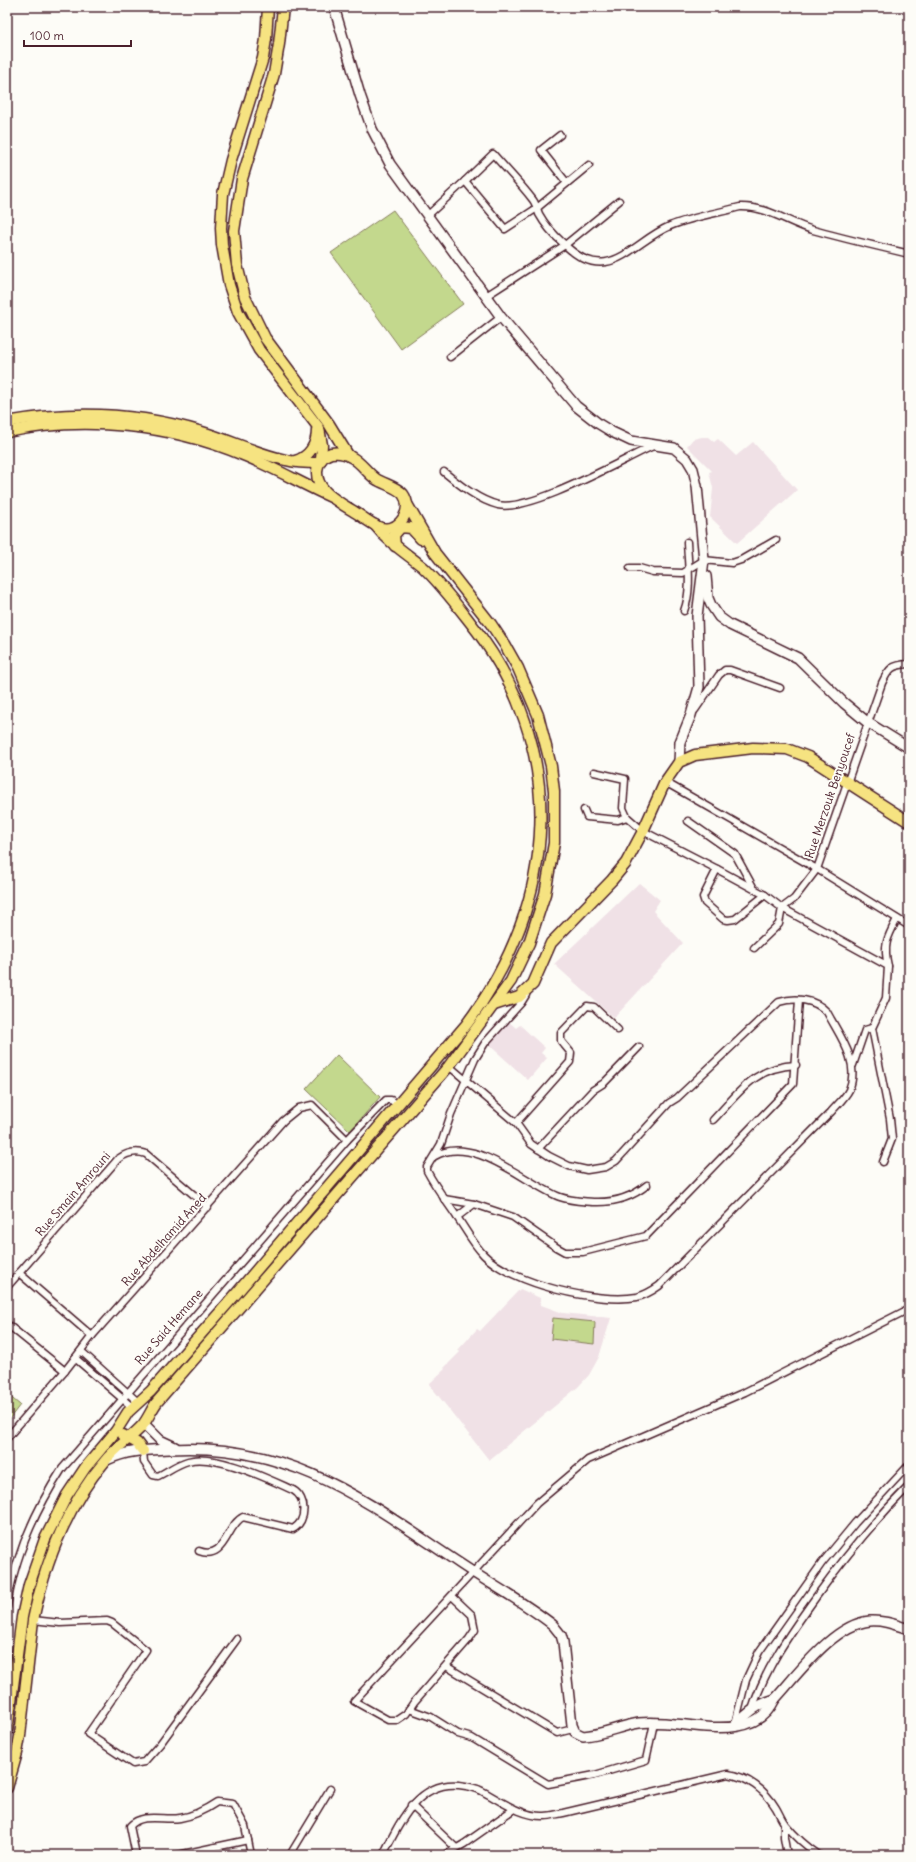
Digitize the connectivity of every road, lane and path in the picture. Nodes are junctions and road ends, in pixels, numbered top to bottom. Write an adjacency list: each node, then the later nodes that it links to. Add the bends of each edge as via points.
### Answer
1 (268, 7): 17 (main road, via 263,58 223,194 222,246 231,292 244,325 267,361)
2 (283, 7): 21 (main road, via 274,74 242,179 234,230 237,265 245,297 265,338 329,424)
3 (334, 7): 10 (street, via 372,129 390,164)
4 (560, 135): 7 (street, via 541,150)
5 (589, 165): 7 (street)
6 (465, 181): 9 (street, via 505,228); 9 (street, via 493,154 534,201); 10 (street)
7 (567, 183): 9 (street)
8 (619, 201): 11 (street)
9 (537, 208): 11 (street, via 546,224)
10 (427, 216): 13 (street)
11 (565, 245): 12 (street, via 588,260 604,262 626,254 673,224 750,207 772,212 813,230); 13 (street)
12 (909, 254)
13 (486, 296): 14 (street)
14 (501, 317): 15 (street); 19 (street, via 576,406 612,432 631,441)
15 (450, 357)
16 (7, 422): 20 (main road, via 80,414 170,422)
17 (315, 422): 22 (main road, via 317,434 314,447); 23 (main road, via 322,439)
18 (7, 432): 20 (main road, via 68,424 127,426 171,432)
19 (653, 446): 24 (street, via 564,488 514,506 484,500); 32 (street, via 674,448 683,455 692,468 697,486)
20 (247, 451): 22 (main road); 25 (main road)
21 (348, 455): 23 (main road, via 331,453); 26 (main road, via 376,479 401,492)
22 (294, 462): 23 (main road)
23 (320, 462): 25 (main road, via 317,472 319,480 322,488)
24 (444, 472)
25 (331, 497): 27 (main road)
26 (407, 504): 27 (main road, via 404,518 398,525 389,528); 31 (main road)
27 (375, 525): 30 (main road)
28 (776, 540): 32 (street, via 732,563)
29 (687, 542): 34 (street)
30 (395, 546): 31 (main road, via 395,532 401,527 408,527); 63 (main road, via 429,573 488,646 519,706 536,761 541,820 535,878 525,915 511,951)
31 (435, 553): 59 (main road, via 491,624 518,668 538,716 551,766 555,817 551,869 538,919)
32 (704, 560): 34 (street); 38 (street, via 697,616 699,687); 39 (street, via 708,598 719,617 730,625 798,658)
33 (630, 568): 34 (street, via 674,573)
34 (688, 570): 35 (street, via 687,603)
35 (684, 611)
36 (909, 664): 39 (street, Rue Merzouk Benyoucef, via 896,665 888,672)
37 (780, 688): 38 (street, via 725,670)
38 (692, 715): 41 (street, via 680,742)
39 (867, 722): 40 (street); 44 (street, Rue Merzouk Benyoucef)
40 (909, 748)
41 (679, 762): 43 (main road); 44 (main road, via 695,755 753,748 787,749 808,757)
42 (594, 772): 46 (street, via 625,779 623,808)
43 (664, 782): 49 (main road); 51 (street)
44 (847, 782): 48 (main road); 51 (street, Rue Merzouk Benyoucef)
45 (584, 810): 46 (street, via 587,817 618,820)
46 (627, 817): 49 (street)
47 (688, 821): 52 (street, via 735,854)
48 (909, 822)
49 (643, 831): 50 (street); 60 (main road, via 622,869 552,943)
50 (717, 869): 52 (street); 53 (street, via 703,897 704,903 722,919 735,918)
51 (817, 869): 54 (street, Rue Merzouk Benyoucef, via 794,899); 55 (street)
52 (753, 888): 53 (street)
53 (765, 895): 54 (street)
54 (782, 908): 57 (street, via 779,924); 58 (street)
55 (897, 919): 56 (street); 58 (street, via 885,942)
56 (909, 926)
57 (754, 948)
58 (888, 966): 64 (street, via 886,998)
59 (511, 981): 60 (main road, via 520,989); 62 (main road)
60 (531, 987): 62 (main road, via 519,997); 70 (street, via 521,1003 485,1043)
61 (800, 1000): 67 (street); 69 (street, via 814,1003 827,1012 848,1050); 75 (street, via 784,1000 773,1006 669,1104 616,1161 606,1167 577,1168 558,1162)
62 (495, 1005): 63 (main road); 68 (main road)
63 (478, 1010): 71 (main road)
64 (872, 1028): 69 (street, via 865,1030); 77 (street, via 892,1139)
65 (618, 1030): 73 (street, via 594,1007 587,1006 561,1034 561,1041 571,1053 570,1062)
66 (639, 1047): 75 (street, via 604,1083 592,1090)
67 (796, 1065): 72 (street, via 774,1068 760,1074); 80 (street, via 793,1084 789,1090 653,1231 640,1239 584,1252 565,1252 513,1217)
68 (449, 1066): 70 (street); 94 (main road)
69 (852, 1066): 82 (street, via 849,1090 832,1112 667,1279 648,1293 624,1298 588,1296 552,1289 491,1262 474,1244)
70 (467, 1080): 73 (street); 76 (street, via 450,1114 441,1144)
71 (398, 1105): 74 (street, Rue Said Hemane, via 386,1100); 93 (main road, via 236,1294)
72 (712, 1120)
73 (516, 1123): 75 (street, via 531,1144)
74 (347, 1140): 81 (street, Rue Abdelhamid Aned, via 317,1108 312,1105 299,1108 283,1122); 91 (street, Rue Said Hemane)
75 (538, 1149)
76 (434, 1156): 78 (street, via 452,1150 472,1153 501,1164 549,1192 575,1201 601,1202 631,1197); 79 (street, via 427,1171)
77 (883, 1162)
78 (647, 1185)
79 (444, 1198): 80 (street); 82 (street)
80 (474, 1204): 82 (street)
81 (208, 1207): 83 (street, Rue Smain Amrouni, via 146,1154 132,1152 118,1159); 87 (street, Rue Abdelhamid Aned)
82 (457, 1217)
83 (19, 1273): 84 (street, Rue Smain Amrouni); 87 (street)
84 (7, 1287)
85 (909, 1309): 105 (street, via 745,1392 588,1460 536,1503)
86 (7, 1324): 90 (street)
87 (92, 1336): 88 (street, Rue Abdelhamid Aned)
88 (80, 1351): 89 (street, Rue Abdelhamid Aned); 91 (street)
89 (75, 1358): 90 (street, Rue Abdelhamid Aned); 92 (street)
90 (65, 1371): 97 (street, Rue Abdelhamid Aned)
91 (127, 1392): 92 (street, Rue Said Hemane); 93 (street)
92 (122, 1398): 93 (street); 107 (street, Rue Said Hemane, via 62,1469 44,1497 17,1561)
93 (138, 1403): 94 (main road, via 150,1404); 96 (main road)
94 (152, 1410): 95 (main road)
95 (144, 1424): 98 (main road); 99 (street, via 160,1440)
96 (119, 1426): 98 (main road, via 122,1434); 108 (main road, via 76,1482 54,1519 33,1569)
97 (7, 1438)
98 (128, 1438): 100 (main road); 101 (main road)
99 (179, 1448): 100 (street); 105 (street, via 252,1454 300,1468 352,1493)
100 (143, 1451): 101 (street, via 122,1454); 104 (street, via 144,1462 153,1475 158,1476 189,1460 213,1461 245,1470 293,1490 304,1501 300,1522 293,1529 243,1517 238,1519 217,1550 204,1553)
101 (104, 1461): 109 (main road, via 77,1501 56,1543 40,1587)
102 (909, 1465): 118 (street, via 822,1563 759,1652 746,1680)
103 (909, 1486): 115 (street, via 840,1564 787,1637 767,1670)
104 (199, 1551)
105 (474, 1573): 106 (street); 119 (street, via 558,1630 563,1642)
106 (452, 1596): 112 (street, via 472,1615 475,1630); 114 (street, via 354,1701 388,1720 397,1720)
107 (7, 1607)
108 (22, 1617): 109 (main road); 120 (main road)
109 (33, 1620): 111 (street, via 60,1623 107,1621 146,1650 88,1734 133,1764 144,1762 160,1744); 121 (main road, via 20,1736)
110 (909, 1629): 113 (street, via 874,1621 844,1629 830,1640)
111 (238, 1639)
112 (446, 1666): 114 (street); 119 (street, via 557,1733)
113 (775, 1699): 115 (street); 117 (street, via 770,1710)
114 (409, 1709): 116 (street, via 431,1716 458,1734 472,1738 548,1784 595,1775 646,1760)
115 (752, 1709): 117 (street); 118 (street)
116 (654, 1724): 118 (street, via 708,1728); 119 (street, via 638,1723 587,1736 578,1735)
117 (749, 1724): 118 (street)
118 (734, 1726)
119 (573, 1729)
120 (7, 1732)
121 (7, 1788)
122 (330, 1790): 131 (street)
123 (411, 1805): 124 (street, via 429,1791 443,1785 455,1785 481,1790); 127 (street); 132 (street)
124 (514, 1808): 125 (street, via 544,1816 563,1813 728,1774 753,1782 775,1807); 127 (street)
125 (784, 1823): 134 (street); 135 (street)
126 (248, 1840): 128 (street, via 245,1826 233,1804 217,1802 200,1813 180,1818 146,1818 134,1822 130,1826); 129 (street); 130 (street)
127 (456, 1848): 133 (street)
128 (136, 1855)
129 (178, 1855)
130 (251, 1855)
131 (290, 1855)
132 (383, 1855)
133 (445, 1855)
134 (787, 1855)
135 (819, 1855)

